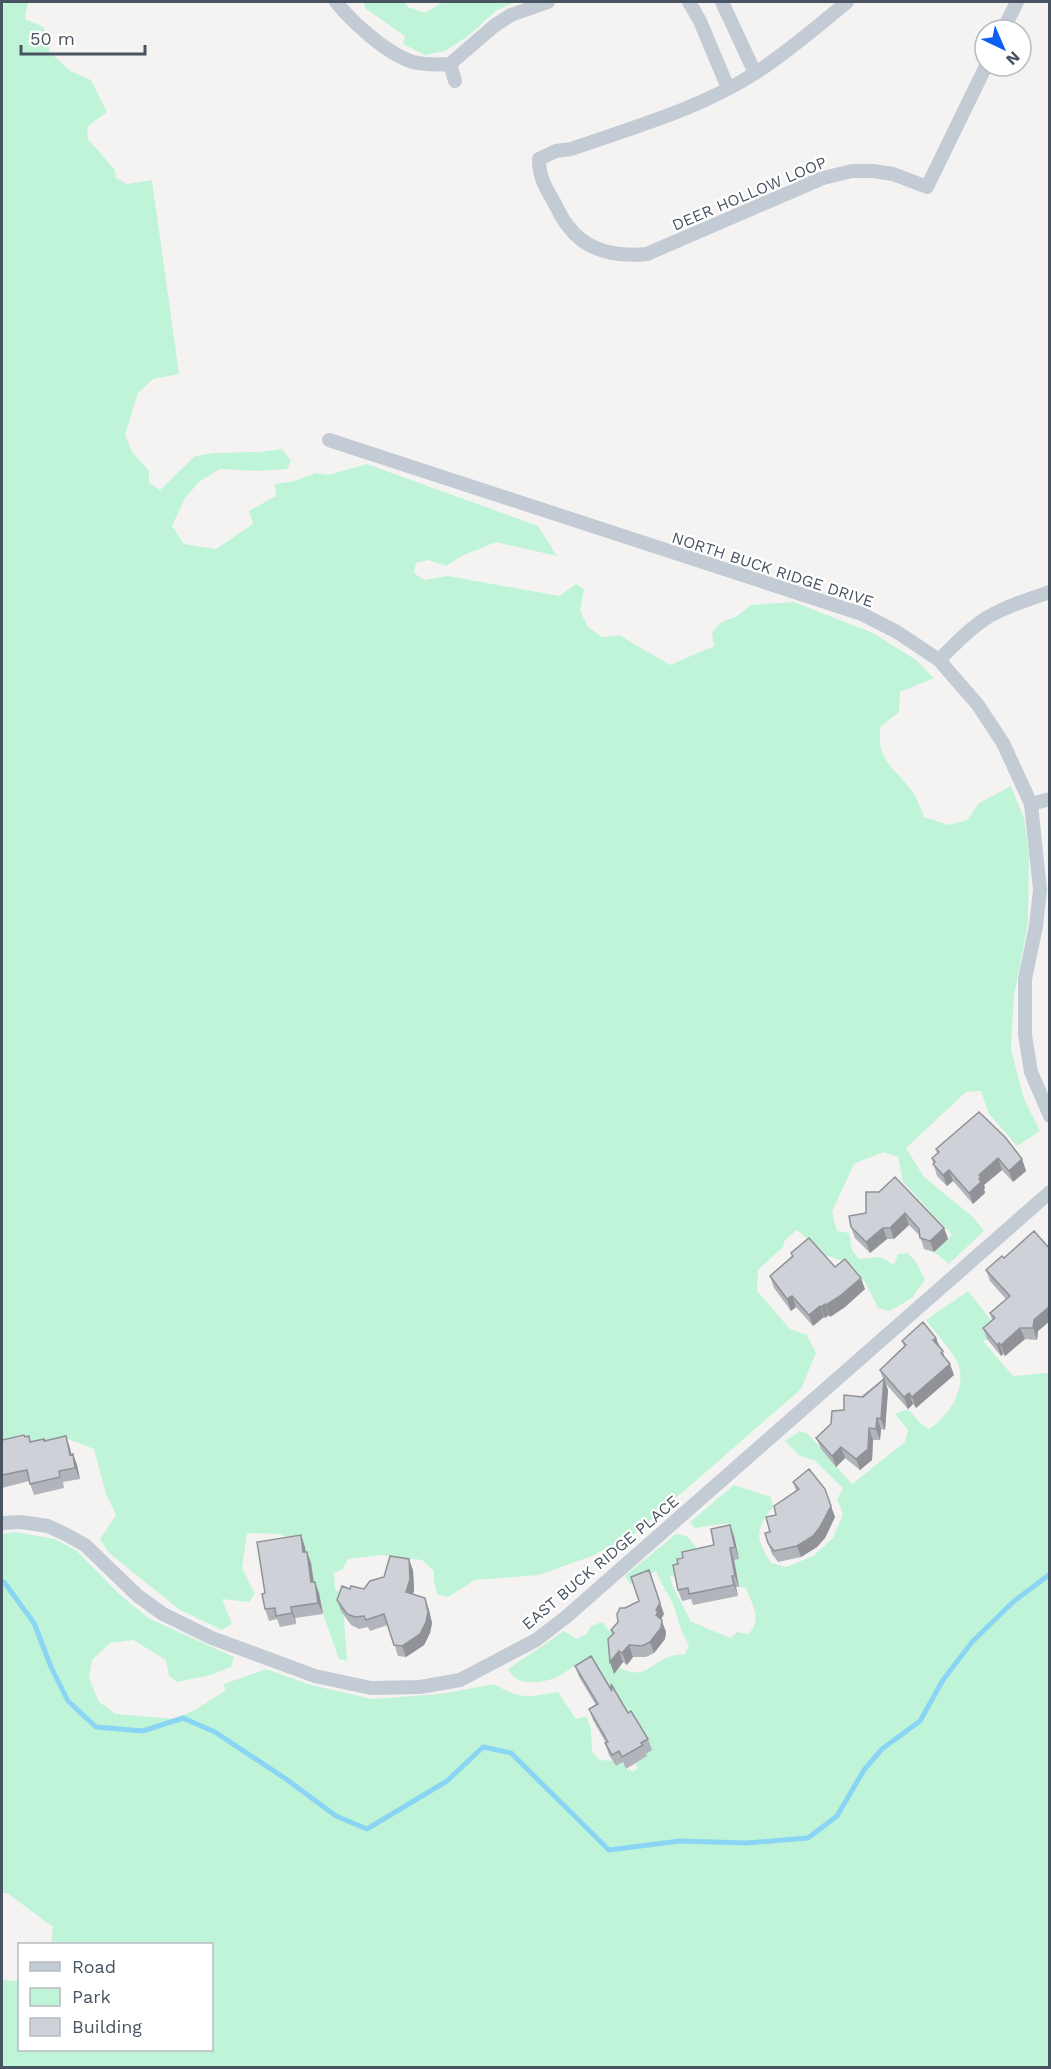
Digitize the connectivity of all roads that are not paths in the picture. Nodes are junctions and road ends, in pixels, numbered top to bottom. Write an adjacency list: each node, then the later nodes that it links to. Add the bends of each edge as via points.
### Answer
1 (336, 2): 8 (street, via 368,34 395,53 430,65)
2 (548, 2): 8 (street, via 511,15)
3 (689, 2): 12 (street)
4 (722, 2): 9 (street)
5 (847, 2): 9 (street)
6 (1017, 2): 7 (street)
7 (1009, 18)
8 (450, 63): 11 (street)
9 (755, 73): 12 (street)
10 (980, 78): 12 (street, DEER HOLLOW LOOP, via 927,187 893,174 852,171 823,178 647,254 630,256 593,247 567,226 539,174 539,159 674,114)
11 (455, 81)
12 (728, 88)
13 (329, 440): 15 (street, NORTH BUCK RIDGE DRIVE, via 862,614)
14 (1050, 592): 15 (street, via 988,617)
15 (939, 660): 17 (street, NORTH BUCK RIDGE DRIVE, via 978,705 1003,743)
16 (1050, 799): 17 (street)
17 (1031, 804): 18 (street, NORTH BUCK RIDGE DRIVE, via 1040,890 1025,979 1025,1035 1031,1072)
18 (1050, 1116)
19 (1050, 1192): 20 (street, EAST BUCK RIDGE PLACE, via 566,1617 527,1646 459,1680 370,1688 315,1676 212,1638 163,1614 138,1596 85,1545 68,1535 48,1526)
20 (2, 1523)

